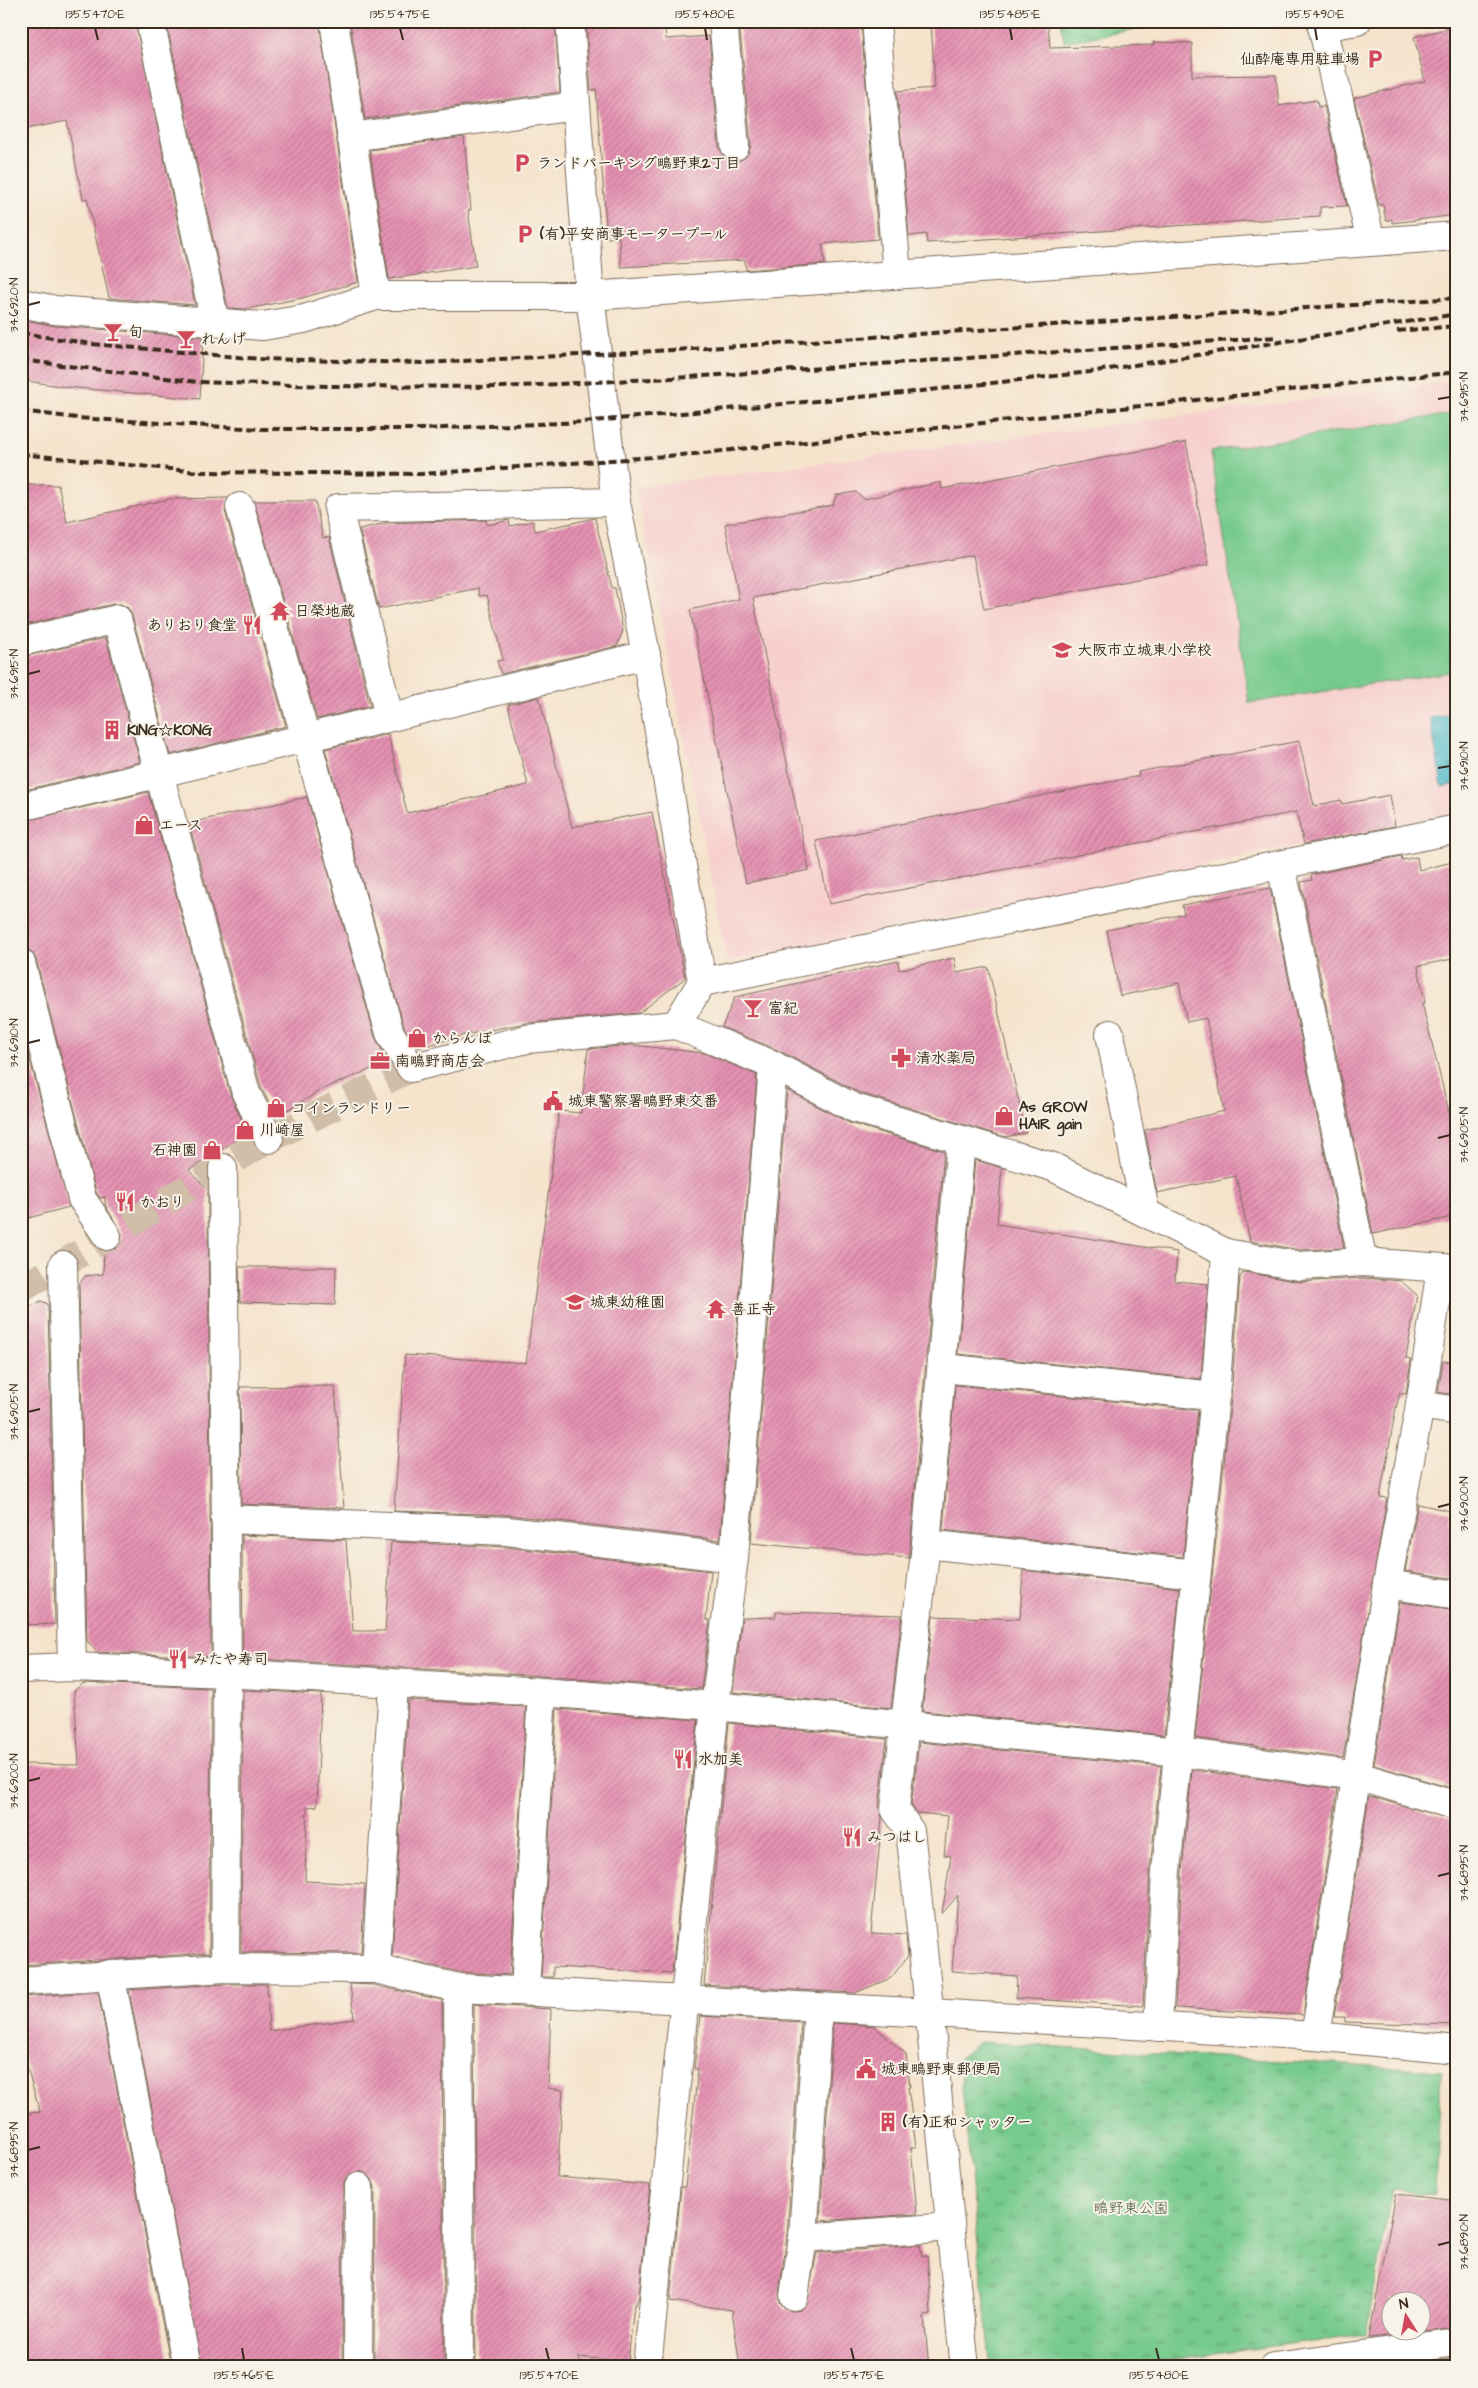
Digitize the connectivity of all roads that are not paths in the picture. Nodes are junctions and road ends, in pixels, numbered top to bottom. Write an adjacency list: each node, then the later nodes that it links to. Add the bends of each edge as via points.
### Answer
1 (150, 21): 17 (street)
2 (334, 21): 9 (street)
3 (570, 21): 8 (street)
4 (723, 21): 10 (street)
5 (876, 21): 13 (street)
6 (1357, 21): 7 (street)
7 (1321, 24): 11 (street)
8 (576, 106): 9 (street); 15 (street)
9 (351, 137): 14 (street)
10 (736, 146)
11 (1368, 228)
12 (1457, 236): 13 (street)
13 (897, 275): 15 (street)
14 (376, 296): 15 (street); 17 (street, via 304,319 262,326)
15 (590, 296): 18 (street)
16 (21, 303): 17 (street, via 55,310)
17 (215, 322)
18 (616, 502): 21 (street); 22 (street, via 338,508)
19 (240, 507): 23 (street)
20 (21, 642): 24 (street, via 117,619)
21 (646, 655): 22 (street); 29 (street)
22 (389, 716): 23 (street)
23 (304, 738): 24 (street); 30 (street, via 390,1033 411,1068 527,1038)
24 (160, 773): 25 (street); 33 (street, via 246,1093)
25 (21, 807)
26 (1457, 829): 27 (street)
27 (1281, 865): 29 (street); 39 (street)
28 (21, 963): 37 (street, via 82,1199)
29 (702, 982): 30 (street)
30 (676, 1025): 32 (street)
31 (1110, 1034): 36 (street)
32 (773, 1064): 34 (street, via 854,1108); 48 (street)
33 (269, 1139)
34 (961, 1141): 36 (street, via 1053,1167); 42 (street)
35 (223, 1168): 46 (street)
36 (1145, 1211): 38 (street)
37 (107, 1236)
38 (1226, 1253): 39 (street, via 1299,1266); 43 (street)
39 (1363, 1262): 41 (street)
40 (63, 1264): 52 (street)
41 (1449, 1269): 44 (street)
42 (942, 1368): 43 (street); 47 (street)
43 (1215, 1396): 49 (street)
44 (1420, 1405): 45 (street); 50 (street)
45 (1457, 1411)
46 (225, 1520): 48 (street, via 506,1531); 54 (street)
47 (926, 1544): 49 (street); 58 (street)
48 (734, 1558): 57 (street)
49 (1196, 1574): 59 (street)
50 (1387, 1584): 51 (street); 60 (street)
51 (1457, 1595)
52 (72, 1667): 53 (street); 54 (street)
53 (21, 1669)
54 (227, 1673): 55 (street); 62 (street)
55 (393, 1684): 56 (street); 63 (street)
56 (542, 1692): 57 (street); 67 (street)
57 (715, 1706): 58 (street); 68 (street)
58 (904, 1726): 59 (street); 70 (street, via 895,1809 910,1831)
59 (1179, 1752): 60 (street); 71 (street, via 1166,1871)
60 (1358, 1776): 61 (street); 72 (street)
61 (1457, 1806)
62 (225, 1968): 63 (street); 64 (street)
63 (376, 1969): 66 (street)
64 (110, 1974): 65 (street); 79 (street)
65 (21, 1981)
66 (458, 1988): 67 (street); 81 (street)
67 (525, 1991): 68 (street)
68 (686, 2000): 69 (street); 82 (street)
69 (818, 2008): 70 (street); 76 (street)
70 (931, 2013): 71 (street); 75 (street)
71 (1158, 2027): 72 (street)
72 (1315, 2036): 73 (street)
73 (1457, 2050)
74 (358, 2187): 80 (street)
75 (950, 2227): 76 (street); 83 (street)
76 (803, 2238): 77 (street)
77 (794, 2296)
78 (1457, 2342): 84 (street)
79 (187, 2367)
80 (358, 2367)
81 (460, 2367)
82 (647, 2367)
83 (965, 2367)
84 (1274, 2367)

